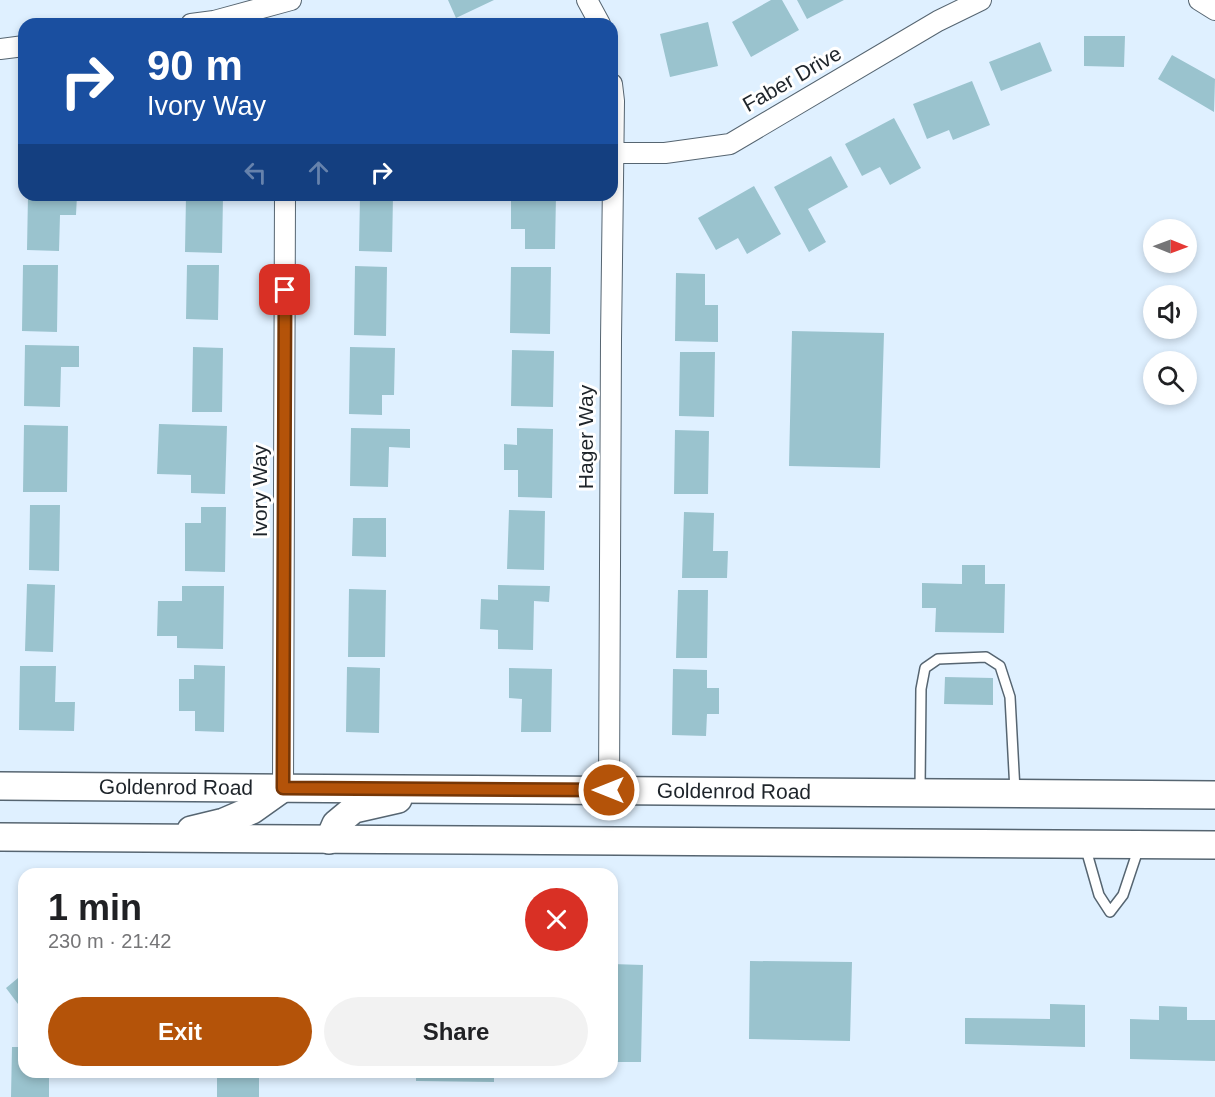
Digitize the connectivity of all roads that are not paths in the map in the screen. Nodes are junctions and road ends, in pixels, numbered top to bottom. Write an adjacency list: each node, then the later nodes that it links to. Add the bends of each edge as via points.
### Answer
1 (291, 0): 6 (street)
2 (587, 0): 7 (street)
3 (981, 0): 10 (street, Faber Drive, via 938,21 730,144 665,153)
4 (1199, 0): 5 (street)
5 (1215, 10)
6 (261, 17)
7 (597, 18)
8 (18, 47): 9 (street)
9 (0, 49)
10 (618, 153)
11 (285, 201): 14 (street, Ivory Way)
12 (613, 201): 16 (street, Hager Way)
13 (0, 786): 14 (main road, Goldenrod Road)
14 (283, 788): 15 (main road, Goldenrod Road); 21 (main road, via 252,810 224,822)
15 (437, 789): 16 (main road, Goldenrod Road); 22 (main road, via 354,809 336,824)
16 (609, 790): 17 (main road, Goldenrod Road)
17 (920, 793): 18 (main road, Goldenrod Road); 18 (lane, via 921,689 925,668 938,659 986,657 1000,666 1010,697)
18 (1015, 793): 19 (main road, Goldenrod Road)
19 (1215, 795)
20 (0, 837): 21 (main road)
21 (155, 839): 22 (main road)
22 (329, 840): 23 (main road)
23 (1084, 844): 24 (main road); 24 (lane, via 1099,895 1110,915 1123,895)
24 (1140, 844): 25 (main road)
25 (1215, 845)

